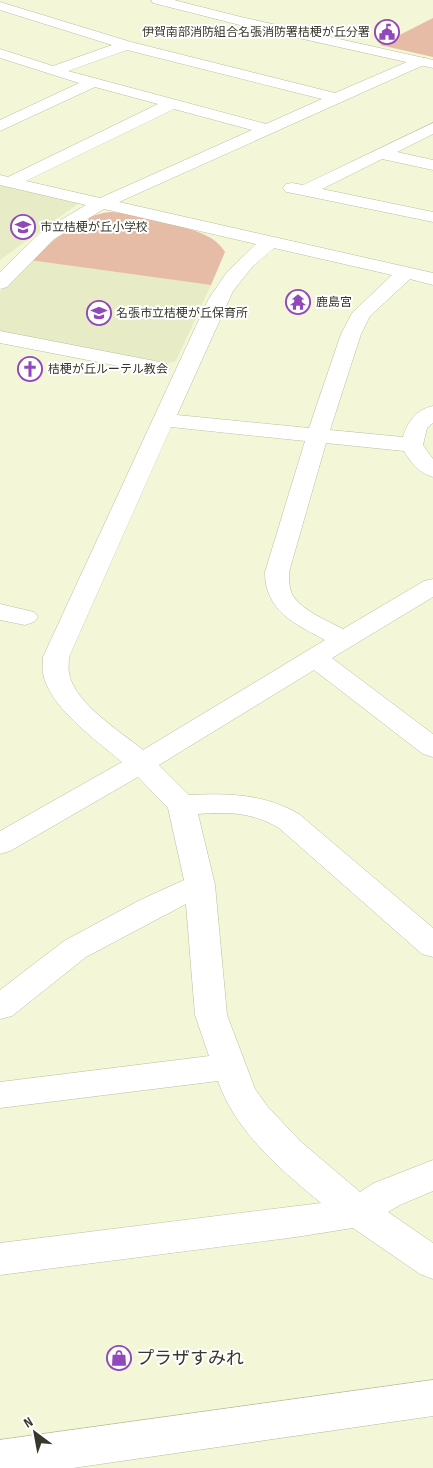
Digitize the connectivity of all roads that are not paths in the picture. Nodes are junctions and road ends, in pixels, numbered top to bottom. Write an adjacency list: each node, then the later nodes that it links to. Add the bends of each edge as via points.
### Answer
1 (158, 0): 6 (street)
2 (0, 6): 3 (street)
3 (126, 45): 8 (street); 10 (street)
4 (0, 53): 5 (street)
5 (16, 58): 7 (street); 8 (street)
6 (427, 63): 10 (street)
7 (0, 66)
8 (53, 71): 9 (street)
9 (93, 82): 11 (street); 12 (street)
10 (339, 99): 14 (street)
11 (173, 103): 14 (street); 19 (street)
12 (0, 126)
13 (433, 128): 15 (street)
14 (269, 130): 17 (street)
15 (381, 154): 16 (street); 21 (street, via 300,189)
16 (433, 165)
17 (188, 166): 18 (street); 20 (street)
18 (209, 170)
19 (5, 181): 20 (street)
20 (102, 203): 22 (street); 25 (street, via 48,236)
21 (433, 217)
22 (269, 243): 23 (street); 29 (street, via 252,255 228,281)
23 (406, 273): 24 (street); 30 (street, via 375,300 357,322)
24 (433, 279)
25 (0, 283)
26 (0, 338): 27 (street)
27 (160, 368)
28 (433, 412): 31 (street, via 417,426)
29 (164, 420): 30 (street); 39 (street, via 56,657 56,673 65,695 76,709)
30 (317, 436): 31 (street); 36 (street, via 280,558 278,584 282,598 290,608)
31 (412, 445): 32 (street, via 420,459)
32 (433, 470)
33 (433, 586): 36 (street)
34 (0, 612): 35 (street)
35 (25, 617)
36 (343, 640): 37 (street)
37 (315, 658): 38 (street); 39 (street)
38 (433, 748)
39 (141, 763): 40 (street); 41 (street)
40 (182, 805): 42 (street); 43 (street, via 238,802 275,812)
41 (0, 844)
42 (200, 885): 44 (street, via 75,949); 45 (street, via 210,1015)
43 (433, 946)
44 (0, 1008)
45 (229, 1067): 46 (street); 48 (street, via 240,1095 256,1117 300,1163)
46 (0, 1095)
47 (433, 1175): 48 (street, via 387,1194)
48 (358, 1212): 49 (street); 50 (street)
49 (0, 1260)
50 (433, 1263)
51 (433, 1398): 52 (street)
52 (0, 1459)

